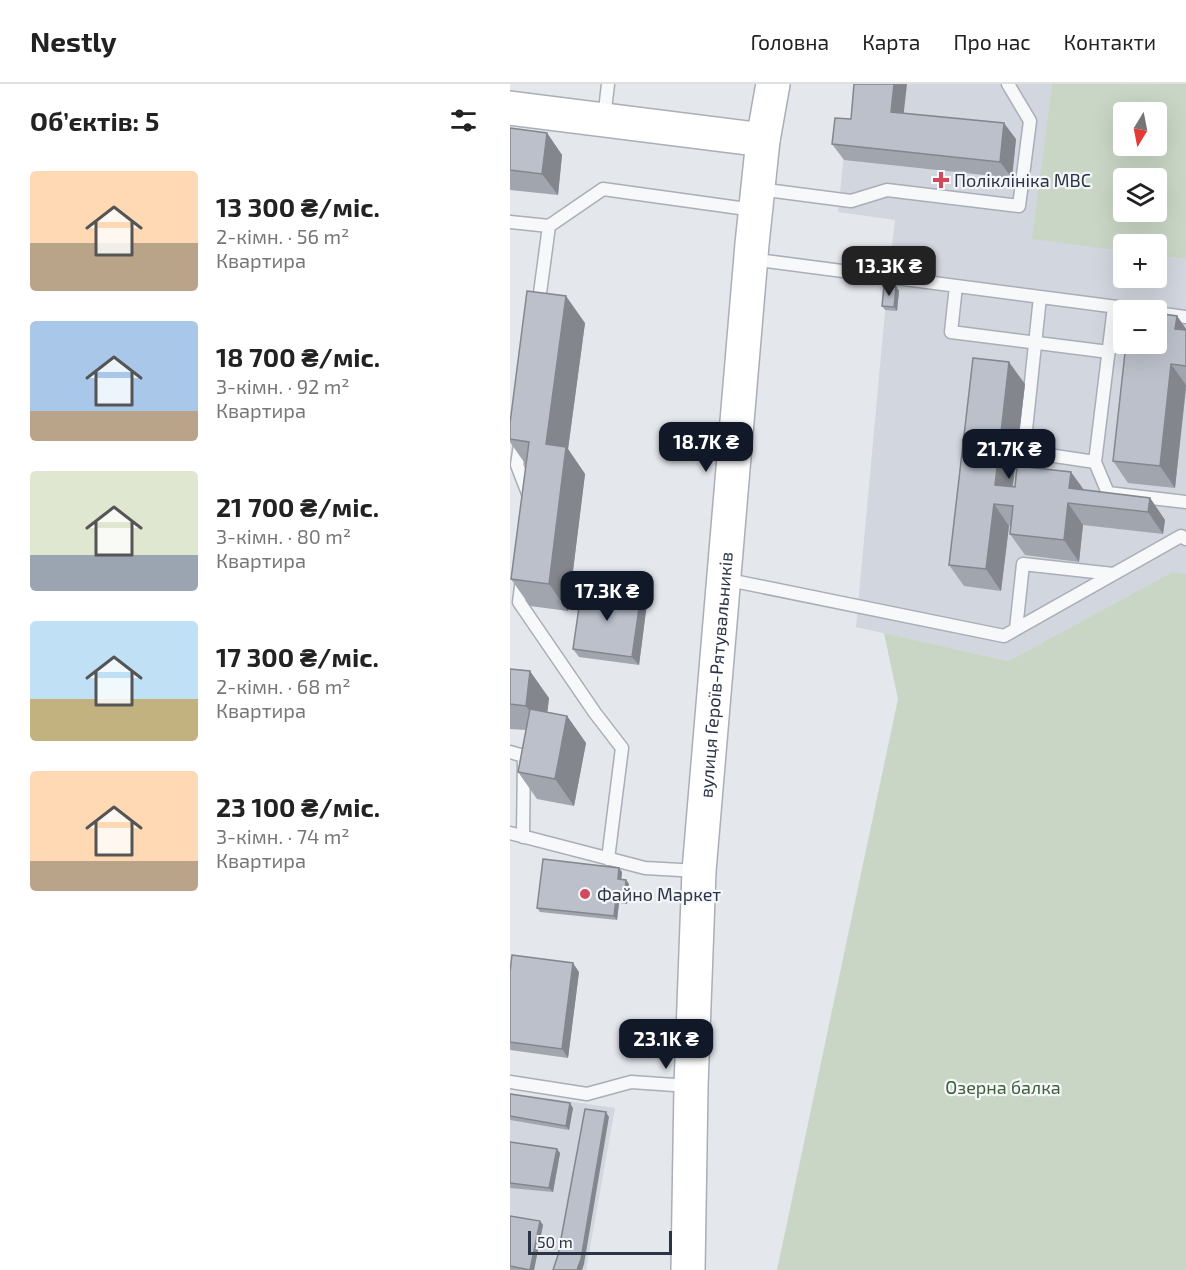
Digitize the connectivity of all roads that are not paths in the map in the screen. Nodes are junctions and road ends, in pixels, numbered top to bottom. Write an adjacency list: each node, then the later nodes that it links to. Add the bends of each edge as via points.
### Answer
1 (608, 84): 5 (lane)
2 (773, 84): 6 (main road, вулиця Героїв-Рятувальників)
3 (1008, 84): 7 (lane, via 1030,121 1019,206 887,190 851,201)
4 (510, 108): 5 (main road)
5 (604, 120): 6 (main road)
6 (763, 141): 7 (main road, вулиця Героїв-Рятувальників)
7 (756, 200): 9 (lane, via 603,189); 10 (main road, вулиця Героїв-Рятувальників)
8 (510, 222): 9 (lane)
9 (549, 226): 16 (lane)
10 (750, 259): 11 (lane); 27 (main road, вулиця Героїв-Рятувальників)
11 (956, 286): 12 (lane); 18 (lane, via 951,332)
12 (1040, 297): 13 (lane); 18 (lane)
13 (1113, 307)
14 (1167, 314): 17 (lane)
15 (1113, 316): 19 (lane)
16 (537, 317)
17 (1186, 317)
18 (1036, 343): 19 (lane); 21 (lane, via 1025,439 1035,453)
19 (1109, 352): 21 (lane)
20 (522, 431): 23 (lane, via 517,465 531,500)
21 (1095, 462): 22 (lane, via 1108,494)
22 (1186, 502)
23 (530, 511)
24 (1184, 533): 26 (lane)
25 (523, 568): 32 (lane, via 519,602 622,748)
26 (1113, 574): 28 (lane); 28 (lane, via 1023,564)
27 (723, 578): 28 (lane, via 1004,636); 33 (main road, вулиця Героїв-Рятувальників)
28 (1016, 629)
29 (510, 752): 31 (lane, via 524,756)
30 (510, 833): 31 (lane)
31 (523, 837): 32 (lane)
32 (608, 859): 33 (lane, via 645,868)
33 (699, 871): 35 (main road, вулиця Героїв-Рятувальників)
34 (510, 1082): 35 (lane, via 587,1094 631,1082)
35 (691, 1086): 36 (main road, вулиця Героїв-Рятувальників)
36 (688, 1270)

